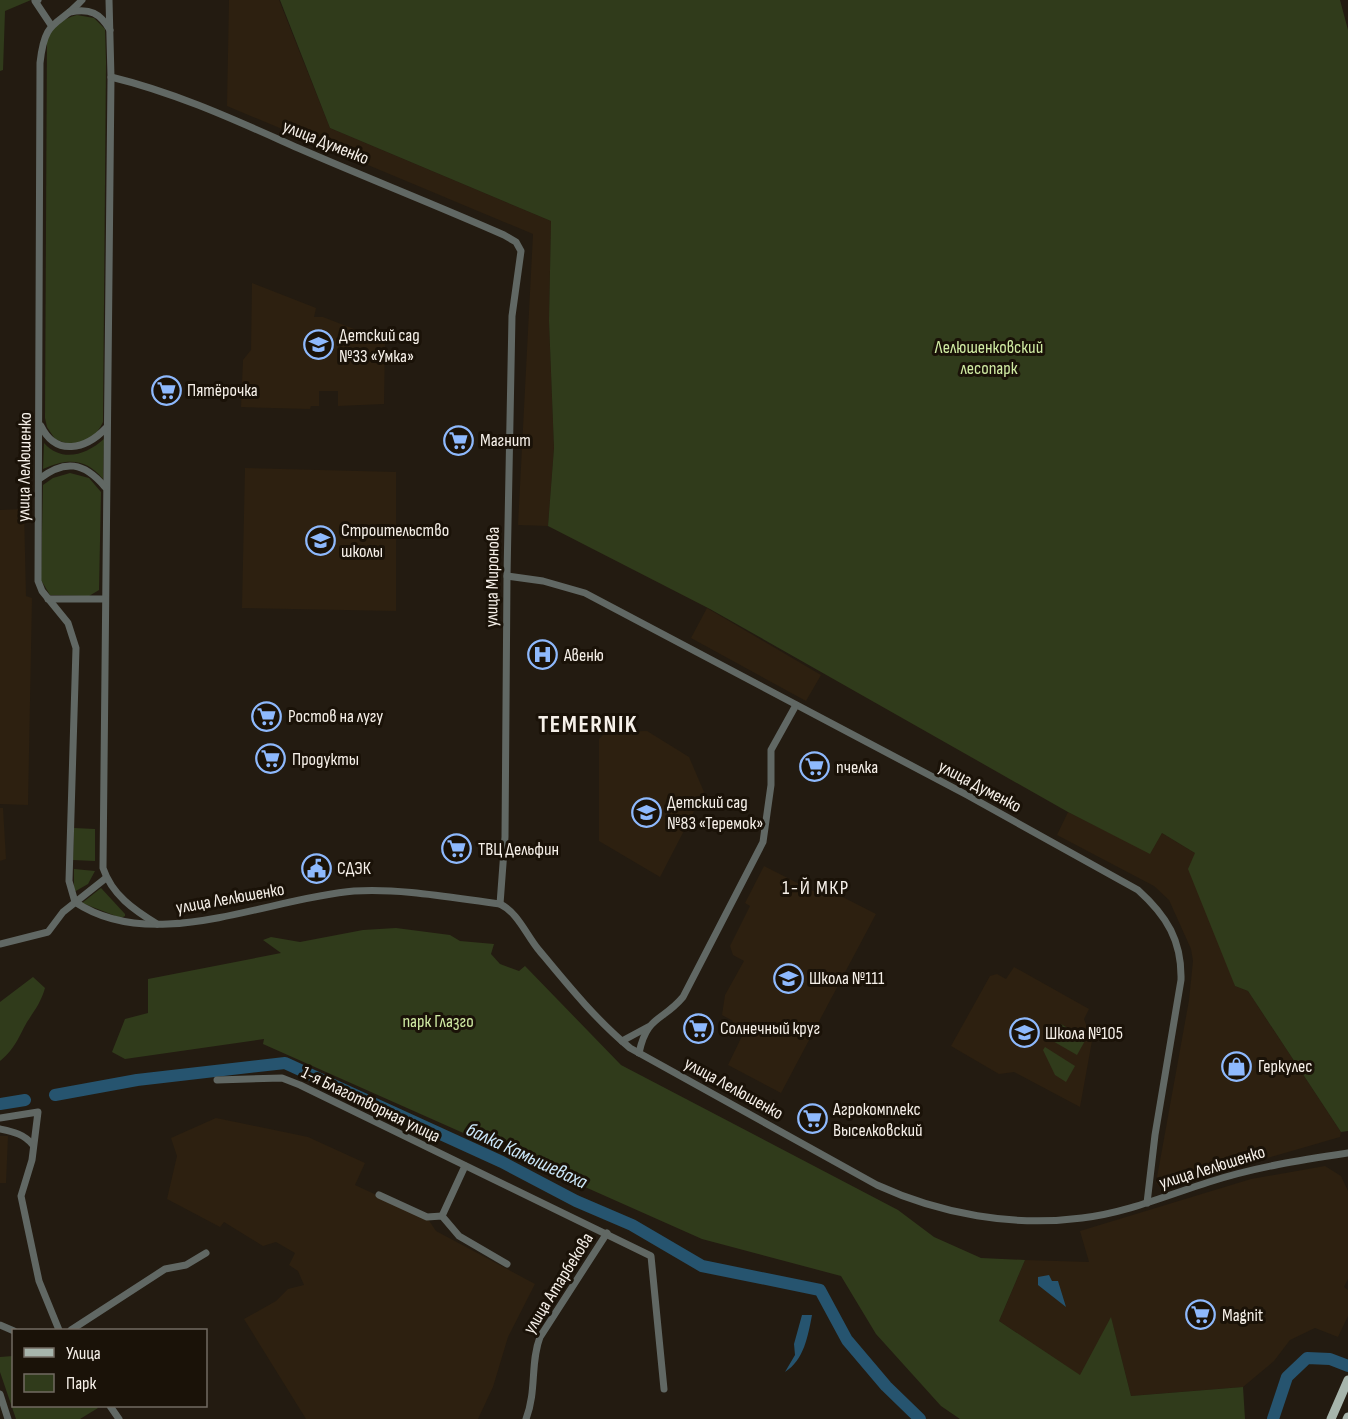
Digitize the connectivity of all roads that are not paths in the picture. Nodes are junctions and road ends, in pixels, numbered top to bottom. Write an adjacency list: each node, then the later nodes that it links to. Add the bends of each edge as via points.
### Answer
1 (82, 0): 4 (street)
2 (109, 0): 6 (street)
3 (37, 1): 5 (street)
4 (68, 13): 5 (street); 6 (street, via 96,13)
5 (51, 25): 9 (street, улица Лелюшенко, via 42,40 40,63)
6 (111, 32): 7 (street)
7 (111, 77): 8 (street, улица Думенко, via 152,87 383,182 504,235 516,242); 10 (street)
8 (520, 251): 13 (street, улица Миронова, via 513,301)
9 (40, 424): 10 (street, via 50,440 64,447 87,444); 11 (street, улица Лелюшенко)
10 (106, 428): 12 (street)
11 (39, 479): 12 (street, via 53,470 81,467); 14 (street, улица Лелюшенко, via 39,581)
12 (105, 487): 15 (street)
13 (507, 576): 16 (street, улица Думенко, via 585,593); 19 (street, улица Миронова, via 505,837)
14 (48, 599): 15 (street); 18 (street, улица Лелюшенко, via 68,623 76,648 69,881)
15 (105, 599): 17 (street)
16 (796, 705): 22 (street, via 771,750 771,785 763,842 683,997); 32 (street, улица Думенко, via 1138,890 1173,930 1182,958 1182,980)
17 (106, 878): 18 (street); 20 (street, улица Лелюшенко, via 134,911)
18 (75, 902): 20 (street, улица Лелюшенко, via 109,919); 21 (street, via 48,932)
19 (500, 904): 20 (street, улица Лелюшенко, via 356,891); 23 (street, улица Лелюшенко, via 508,908 557,972)
20 (160, 926)
21 (0, 944)
22 (648, 1027): 23 (street); 24 (street)
23 (622, 1041): 24 (street, улица Лелюшенко)
24 (639, 1053): 32 (street, улица Лелюшенко, via 877,1185 955,1213 1020,1219 1083,1218)
25 (217, 1080): 30 (street, 1-я Благотворная улица, via 282,1078)
26 (0, 1118): 28 (street, via 38,1112)
27 (0, 1129): 28 (street, via 18,1133)
28 (33, 1145): 37 (street, via 21,1196 39,1281)
29 (1346, 1154): 32 (street, улица Лелюшенко, via 1258,1168)
30 (465, 1166): 33 (street); 34 (street, 1-я Благотворная улица)
31 (379, 1195): 33 (street, via 427,1217)
32 (1147, 1203)
33 (442, 1216): 36 (street, via 459,1236)
34 (607, 1233): 40 (street, 1-я Благотворная улица, via 651,1256); 43 (street, улица Атарбекова, via 540,1337 533,1400)
35 (206, 1253): 38 (street, via 186,1265 165,1269)
36 (507, 1264)
37 (59, 1329)
38 (73, 1329)
39 (1348, 1380): 44 (main road)
40 (664, 1389)
41 (0, 1394): 42 (street)
42 (8, 1419)
43 (526, 1419)
44 (1331, 1419)

